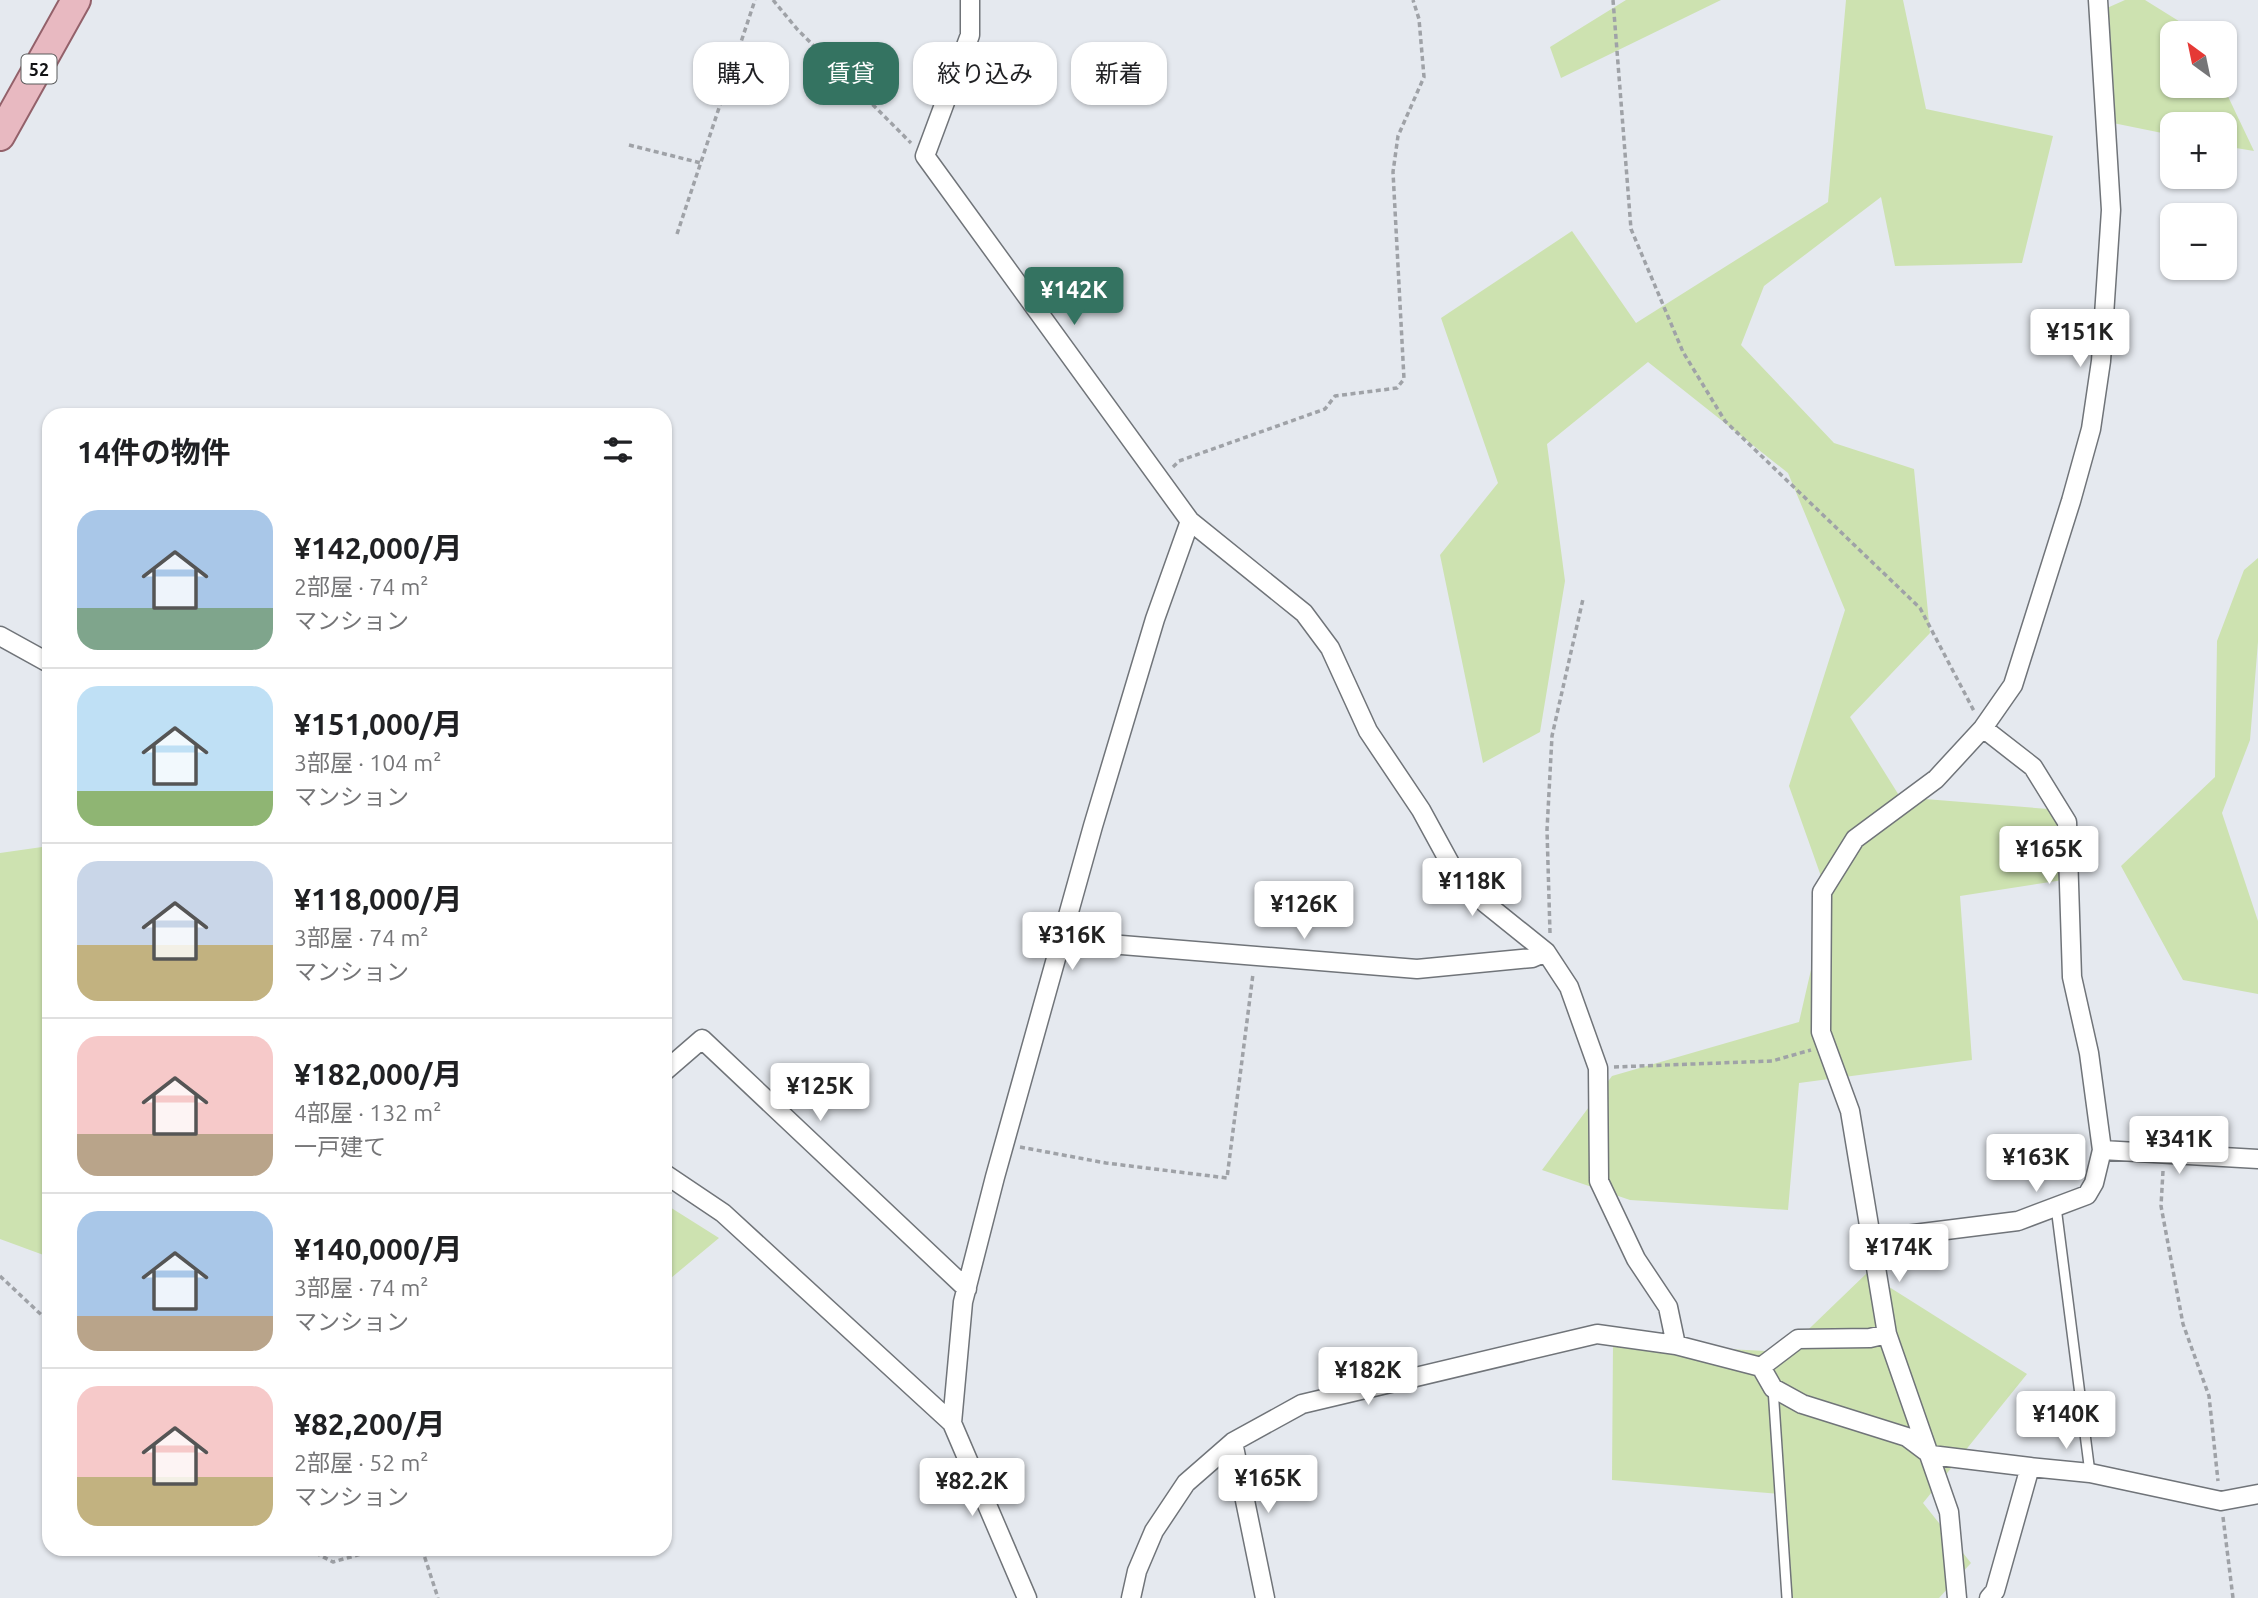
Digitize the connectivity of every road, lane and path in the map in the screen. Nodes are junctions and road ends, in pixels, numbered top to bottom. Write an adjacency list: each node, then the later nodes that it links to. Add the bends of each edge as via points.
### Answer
1 (76, 0): 8 (main road, 52)
2 (755, 0): 11 (path)
3 (773, 0): 10 (path)
4 (970, 0): 10 (street, via 970,35)
5 (1413, 0): 13 (path, via 1424,77 1398,136 1394,172 1404,379 1397,388 1335,396 1325,409 1178,461)
6 (1613, 0): 18 (path, via 1631,229 1683,352 1725,421 1920,608)
7 (2098, 0): 18 (street, via 2111,210 2101,361 2091,429 2013,685)
8 (0, 136)
9 (629, 145): 11 (path)
10 (925, 156): 13 (street)
11 (701, 163): 12 (path)
12 (677, 234)
13 (1161, 477): 14 (street)
14 (1190, 522): 19 (street, via 1155,619); 20 (street, via 1304,613 1330,648 1368,731 1421,810 1457,876)
15 (1583, 599): 20 (path, via 1552,736)
16 (0, 636): 17 (street)
17 (42, 659)
18 (1983, 728): 22 (street, via 1936,779 1855,839 1822,892 1821,1032); 26 (street, via 2033,767 2067,822 2072,977 2089,1053)
19 (1064, 931): 21 (street, via 1097,943); 25 (street)
20 (1546, 952): 21 (street, via 1532,958 1418,970); 24 (street, via 1569,987)
21 (1255, 956): 25 (path, via 1227,1178)
22 (1825, 1042): 24 (path, via 1804,1054 1772,1062); 31 (street, via 1850,1111)
23 (672, 1065): 33 (street, via 702,1039)
24 (1598, 1068): 36 (street, via 1599,1181 1636,1259 1668,1307)
25 (1004, 1144): 33 (street)
26 (2102, 1150): 27 (street); 30 (street, via 2087,1195)
27 (2164, 1156): 28 (street); 45 (path, via 2161,1206 2183,1324 2209,1396)
28 (2258, 1159)
29 (672, 1179): 39 (street, via 723,1213)
30 (2056, 1207): 31 (street, via 2018,1221); 43 (lane)
31 (1874, 1239): 35 (street)
32 (0, 1276): 34 (path)
33 (967, 1289): 39 (street)
34 (42, 1315)
35 (1887, 1334): 37 (street, via 1798,1339); 41 (street)
36 (1676, 1345): 37 (street); 40 (street, via 1597,1334 1302,1404)
37 (1761, 1367): 38 (street)
38 (1773, 1388): 41 (street, via 1802,1404 1906,1437); 53 (lane)
39 (952, 1423): 50 (street)
40 (1233, 1443): 51 (street, via 1186,1483 1154,1531); 52 (street)
41 (1931, 1455): 42 (street); 54 (street, via 1949,1512)
42 (2030, 1467): 43 (street); 55 (street, via 1995,1591)
43 (2090, 1473): 45 (street)
44 (2258, 1493): 45 (street)
45 (2221, 1502): 56 (path)
46 (321, 1556): 47 (path, via 333,1562)
47 (354, 1556)
48 (424, 1556): 49 (path)
49 (438, 1598)
50 (1027, 1598)
51 (1131, 1598)
52 (1265, 1598)
53 (1787, 1598)
54 (1957, 1598)
55 (1989, 1598)
56 (2233, 1598)

